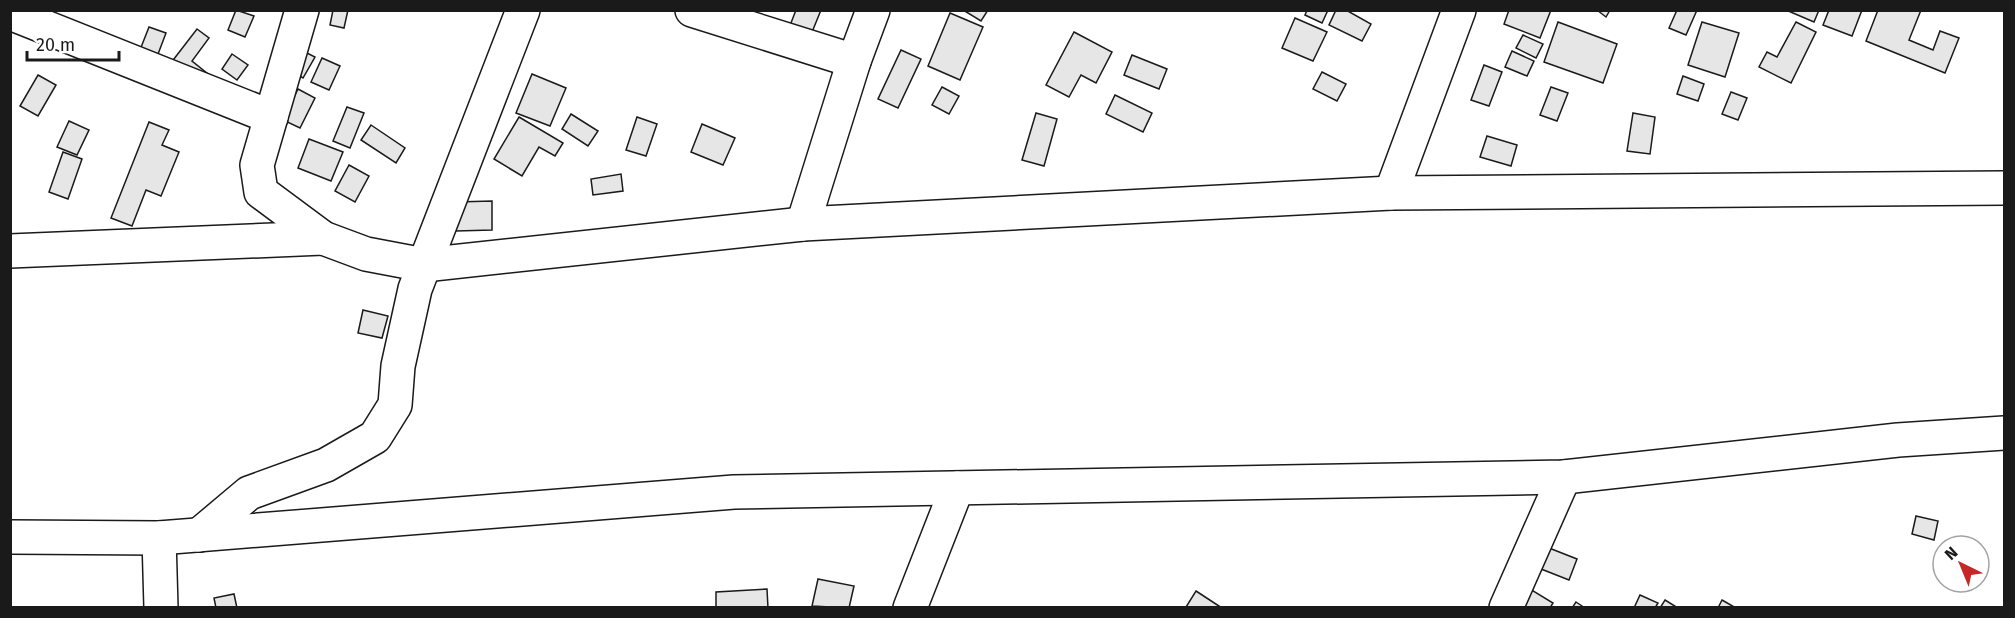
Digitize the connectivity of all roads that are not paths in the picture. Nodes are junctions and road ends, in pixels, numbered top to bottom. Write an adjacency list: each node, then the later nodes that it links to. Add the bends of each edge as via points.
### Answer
1 (302, 10): 8 (street)
2 (523, 10): 14 (street)
3 (692, 10): 7 (street)
4 (873, 10): 7 (street)
5 (1459, 10): 10 (street)
6 (10, 13): 8 (street)
7 (854, 60): 11 (street)
8 (271, 117): 12 (street, via 257,165 261,192)
9 (2004, 188): 10 (street)
10 (1391, 193): 11 (street)
11 (803, 224): 14 (street)
12 (322, 238): 13 (street); 14 (street, via 366,254)
13 (10, 251)
14 (424, 265): 18 (street, via 398,366 394,405 375,437 326,465 249,493)
15 (2004, 433): 16 (street, via 1898,440)
16 (1564, 477): 17 (street); 23 (street)
17 (957, 488): 18 (street, via 734,492); 22 (street)
18 (199, 535): 20 (street)
19 (10, 537): 20 (street)
20 (159, 538): 21 (street)
21 (161, 608)
22 (910, 608)
23 (1506, 608)

